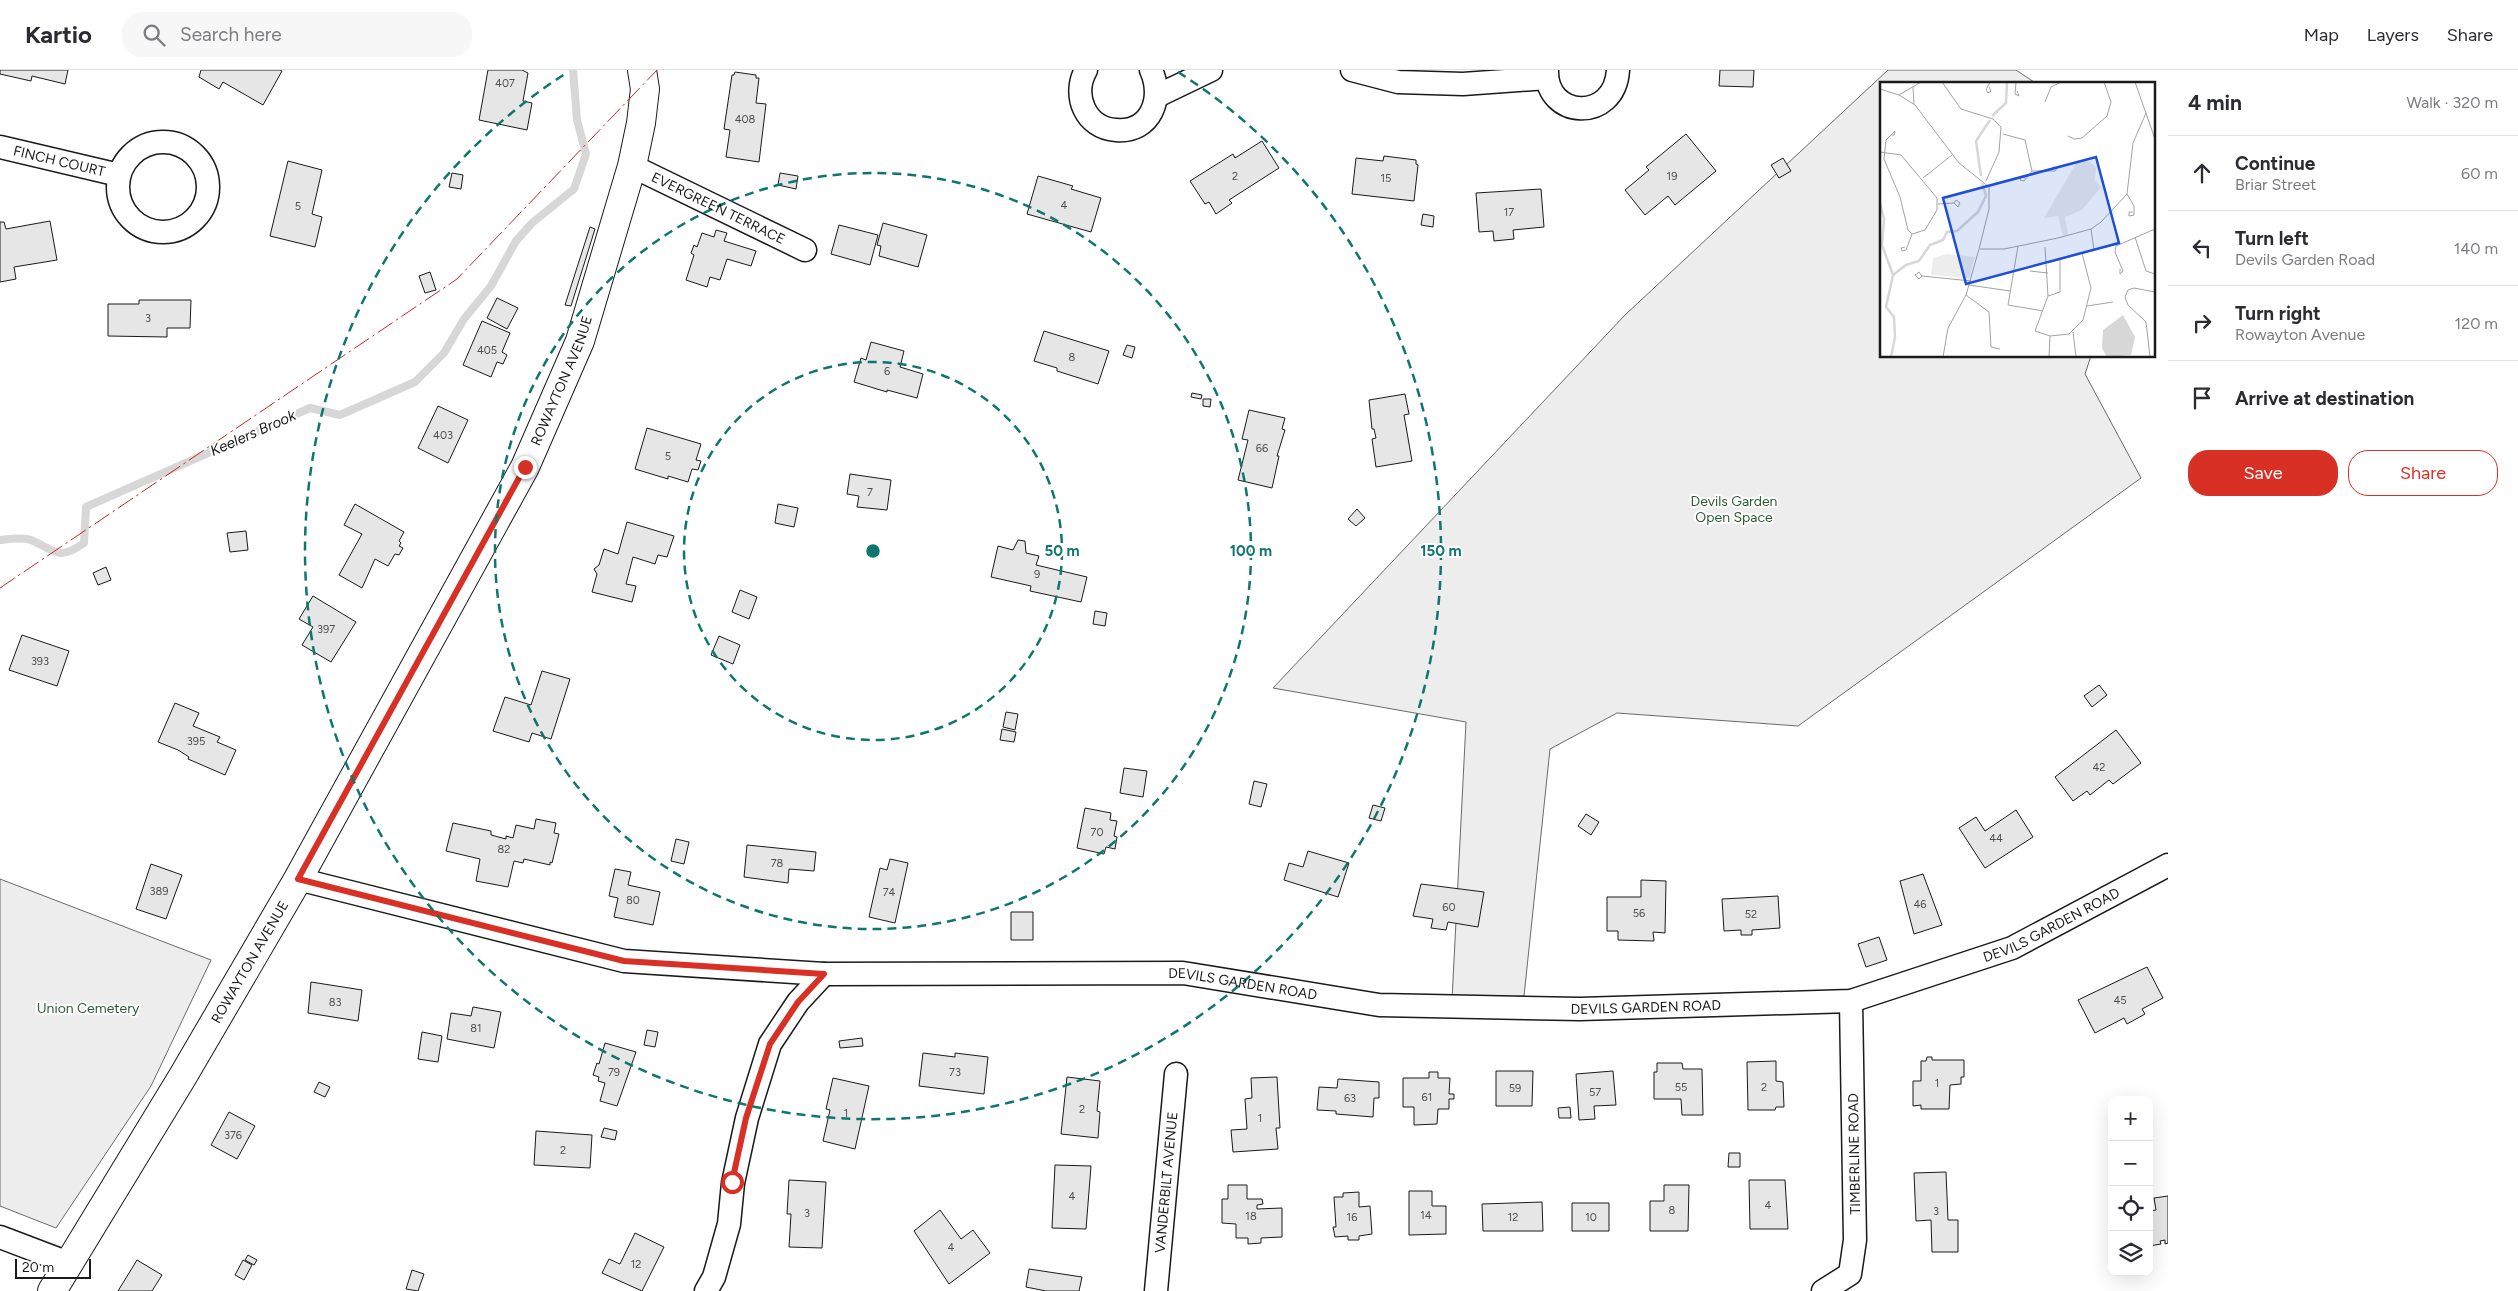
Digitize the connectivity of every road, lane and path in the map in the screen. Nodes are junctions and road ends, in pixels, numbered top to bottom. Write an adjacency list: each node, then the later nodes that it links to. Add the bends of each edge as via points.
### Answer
1 (642, 70): 10 (street, ROWAYTON AVENUE, via 642,123)
2 (1086, 70): 8 (street, via 1079,93 1082,107 1103,127 1131,128 1144,121 1153,110)
3 (1151, 70): 8 (street)
4 (1211, 70): 8 (street)
5 (1352, 70): 7 (street, via 1398,82 1464,84)
6 (1618, 70): 7 (street, via 1612,93 1604,102 1593,108 1580,109 1558,100 1550,90)
7 (1547, 74)
8 (1157, 96)
9 (0, 148): 11 (street, FINCH COURT)
10 (632, 166): 12 (street, EVERGREEN TERRACE); 14 (street, ROWAYTON AVENUE, via 580,341 525,467)
11 (119, 175)
12 (805, 250)
13 (2168, 865): 16 (street, DEVILS GARDEN ROAD, via 2012,948)
14 (298, 879): 15 (street, DEVILS GARDEN ROAD, via 624,961); 19 (street, ROWAYTON AVENUE)
15 (824, 974): 16 (street, DEVILS GARDEN ROAD, via 1183,974 1379,1005 1580,1009); 21 (street, via 798,1002 770,1044 746,1118 732,1182 729,1224 714,1277)
16 (1851, 1001): 23 (street, TIMBERLINE ROAD, via 1855,1240 1850,1274)
17 (1176, 1074): 22 (street, VANDERBILT AVENUE)
18 (0, 1237): 19 (street)
19 (71, 1264): 20 (street, ROWAYTON AVENUE)
20 (52, 1291)
21 (706, 1291)
22 (1156, 1291)
23 (1823, 1291)

